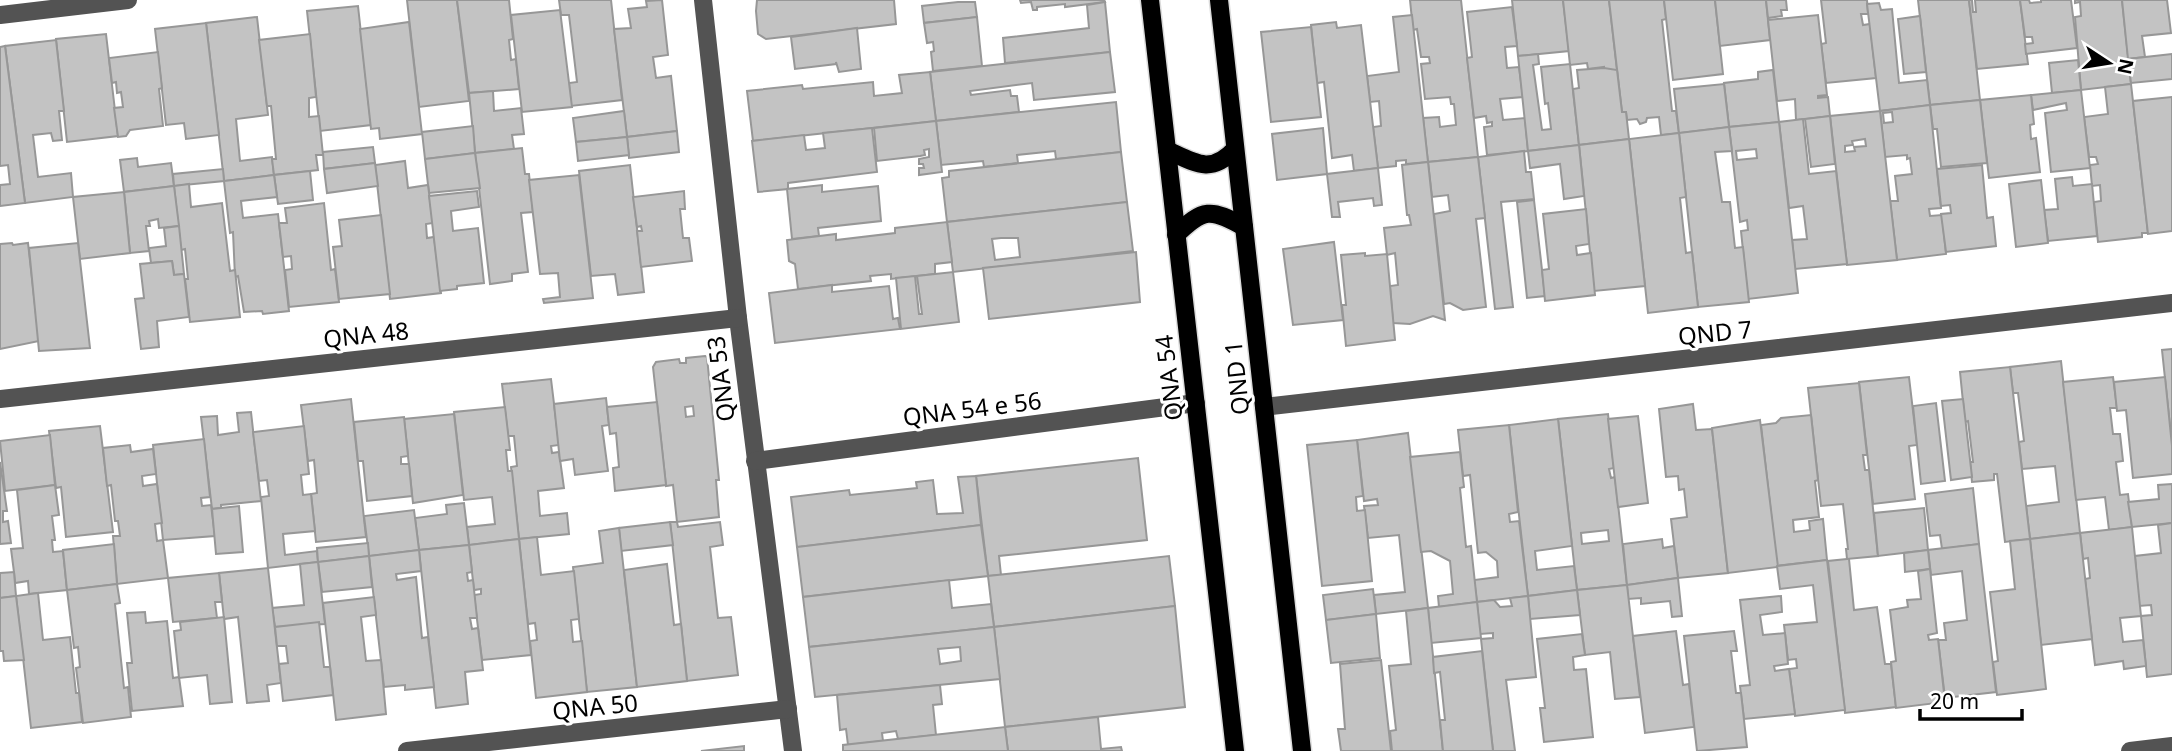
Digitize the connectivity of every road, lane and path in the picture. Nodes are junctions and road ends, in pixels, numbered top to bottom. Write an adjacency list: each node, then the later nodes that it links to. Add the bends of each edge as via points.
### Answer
1 (128, 0): 5 (street)
2 (703, 0): 11 (street, QNA 53)
3 (1150, 0): 7 (main road, QNA 54)
4 (1219, 0): 6 (main road, QND 1)
5 (0, 15)
6 (1235, 149): 7 (main road, via 1220,163 1205,165); 8 (main road, QND 1)
7 (1167, 150): 9 (main road, QNA 54)
8 (1244, 228): 9 (main road, via 1221,215 1200,215); 14 (main road, QND 1)
9 (1176, 235): 13 (main road, QNA 54)
10 (2172, 303): 14 (street, QND 7)
11 (738, 318): 12 (street, QNA 48); 15 (street, QNA 53)
12 (0, 399)
13 (1196, 403): 15 (street, QNA 54 e 56); 20 (main road, QNA 54)
14 (1264, 407): 21 (main road, QND 1)
15 (755, 461): 16 (street, QNA 53)
16 (788, 709): 18 (street, QNA 50); 19 (street, QNA 53)
17 (2172, 746): 22 (street)
18 (407, 751)
19 (793, 751)
20 (1235, 751)
21 (1302, 751)
22 (2130, 751)

